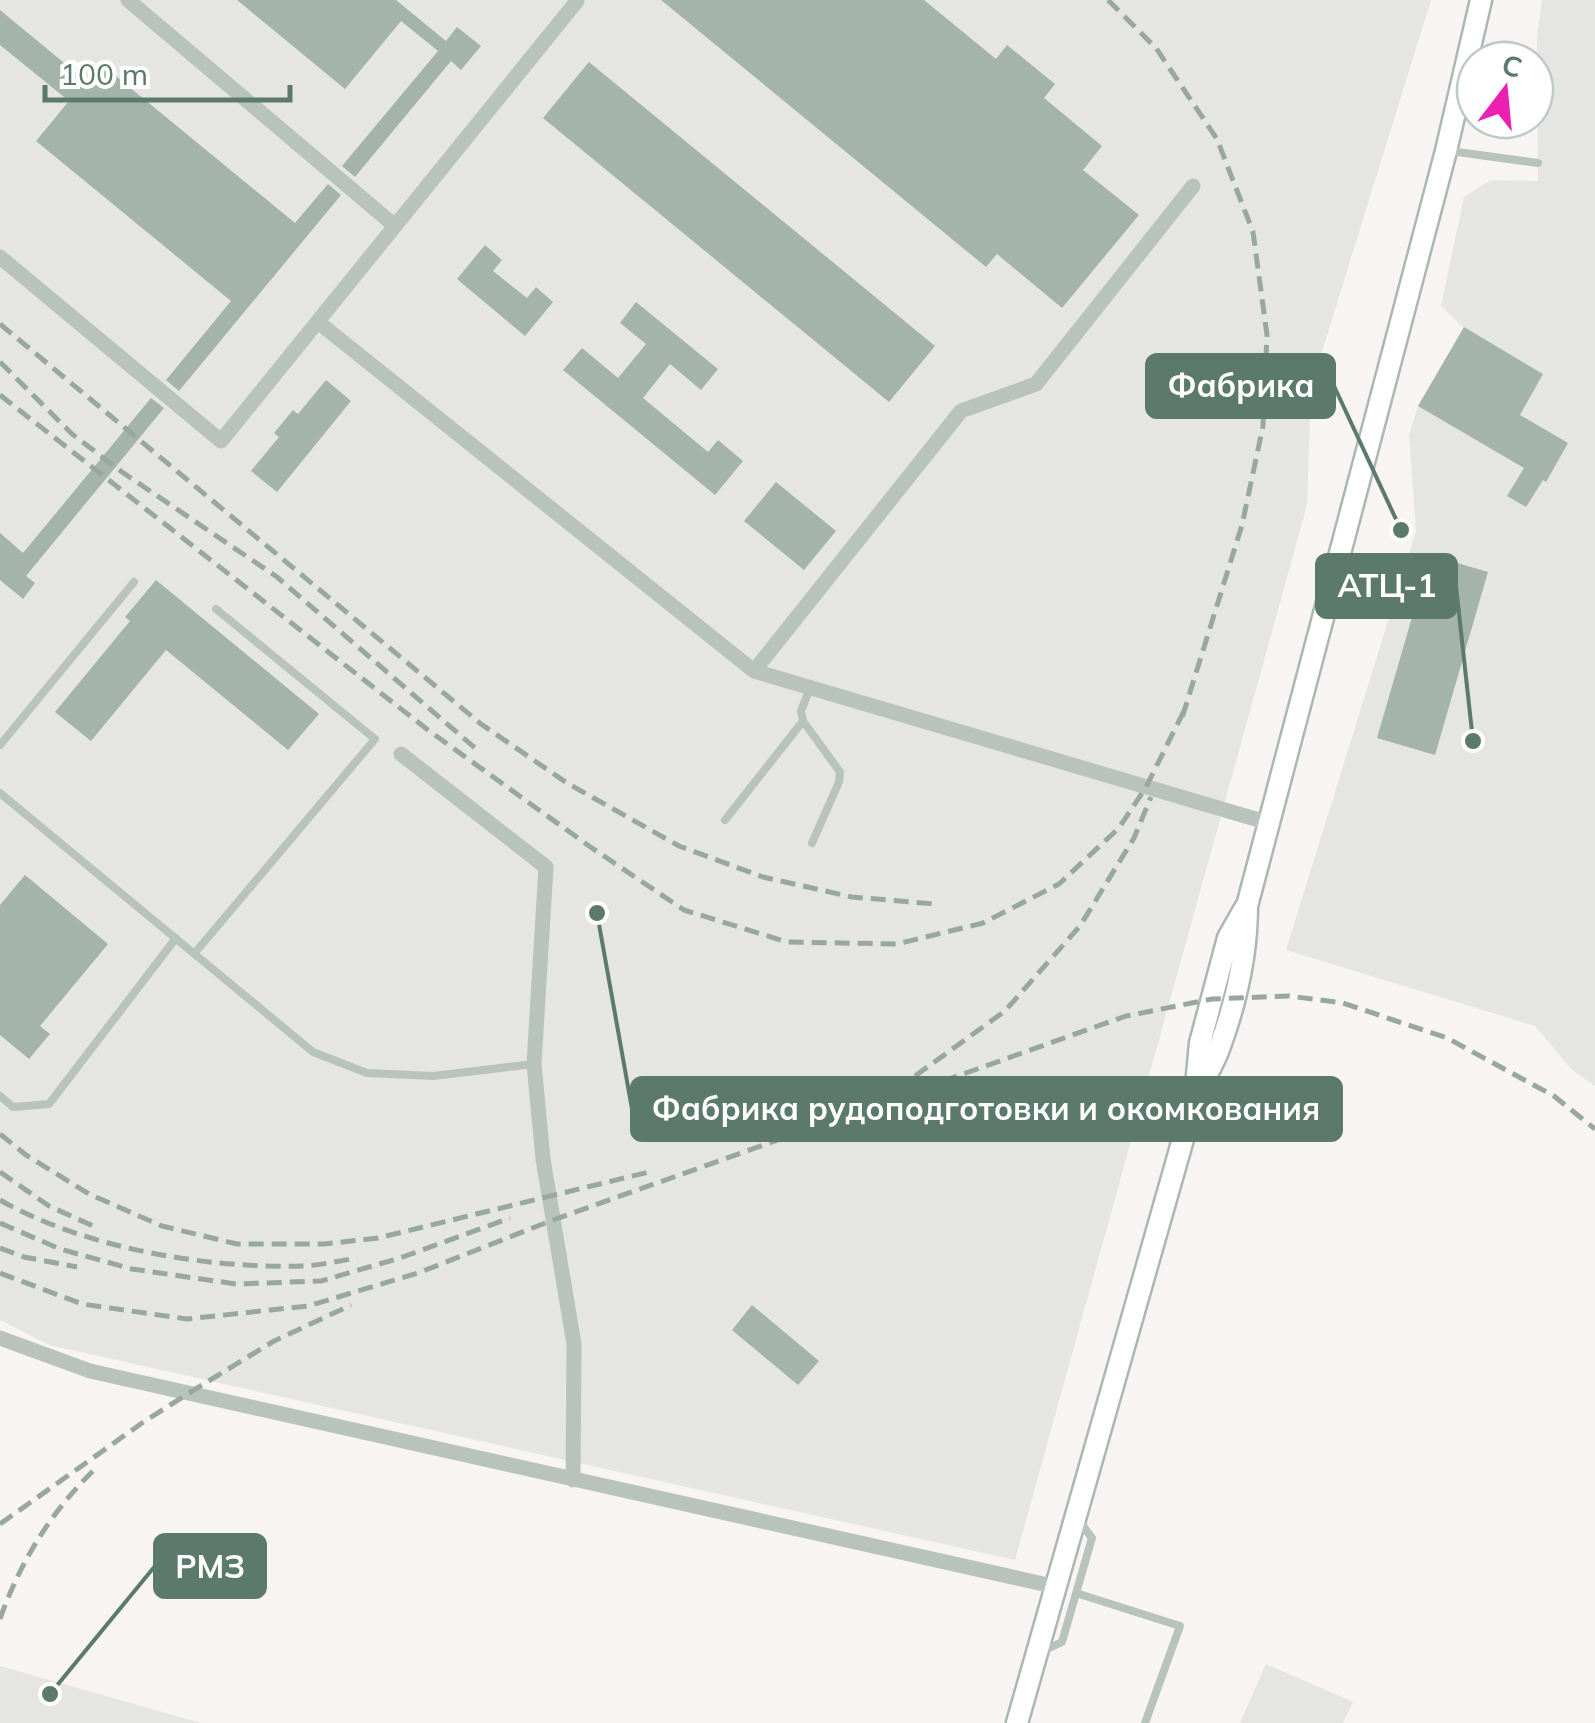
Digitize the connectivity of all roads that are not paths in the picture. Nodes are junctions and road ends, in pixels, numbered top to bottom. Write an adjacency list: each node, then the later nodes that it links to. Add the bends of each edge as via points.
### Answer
1 (128, 0): 7 (street)
2 (1481, 0): 4 (street)
3 (577, 1): 7 (street)
4 (1446, 151): 5 (lane); 19 (street)
5 (1538, 163)
6 (1193, 186): 12 (street, via 1036,384 961,411)
7 (395, 226): 9 (street)
8 (0, 257): 9 (street, via 221,441)
9 (318, 322): 12 (street)
10 (134, 582): 15 (lane)
11 (216, 609): 22 (lane, via 375,740)
12 (754, 671): 13 (street)
13 (810, 688): 14 (lane); 19 (street)
14 (802, 721): 18 (lane); 20 (lane, via 840,772)
15 (0, 745)
16 (401, 754): 23 (street, via 546,867)
17 (0, 793): 21 (lane)
18 (726, 820)
19 (1269, 823): 27 (street, via 1247,906 1247,943 1234,998 1195,1097 1076,1517)
20 (812, 843)
21 (176, 938): 22 (lane); 24 (lane, via 48,1104 12,1107)
22 (194, 954): 23 (lane, via 314,1052 367,1073 433,1076)
23 (534, 1064): 26 (street, via 574,1344)
24 (0, 1096)
25 (0, 1338): 26 (street, via 90,1370)
26 (574, 1480): 27 (street)
27 (1066, 1590): 28 (street); 29 (lane, via 1180,1626)
28 (1016, 1723)
29 (1145, 1723)

